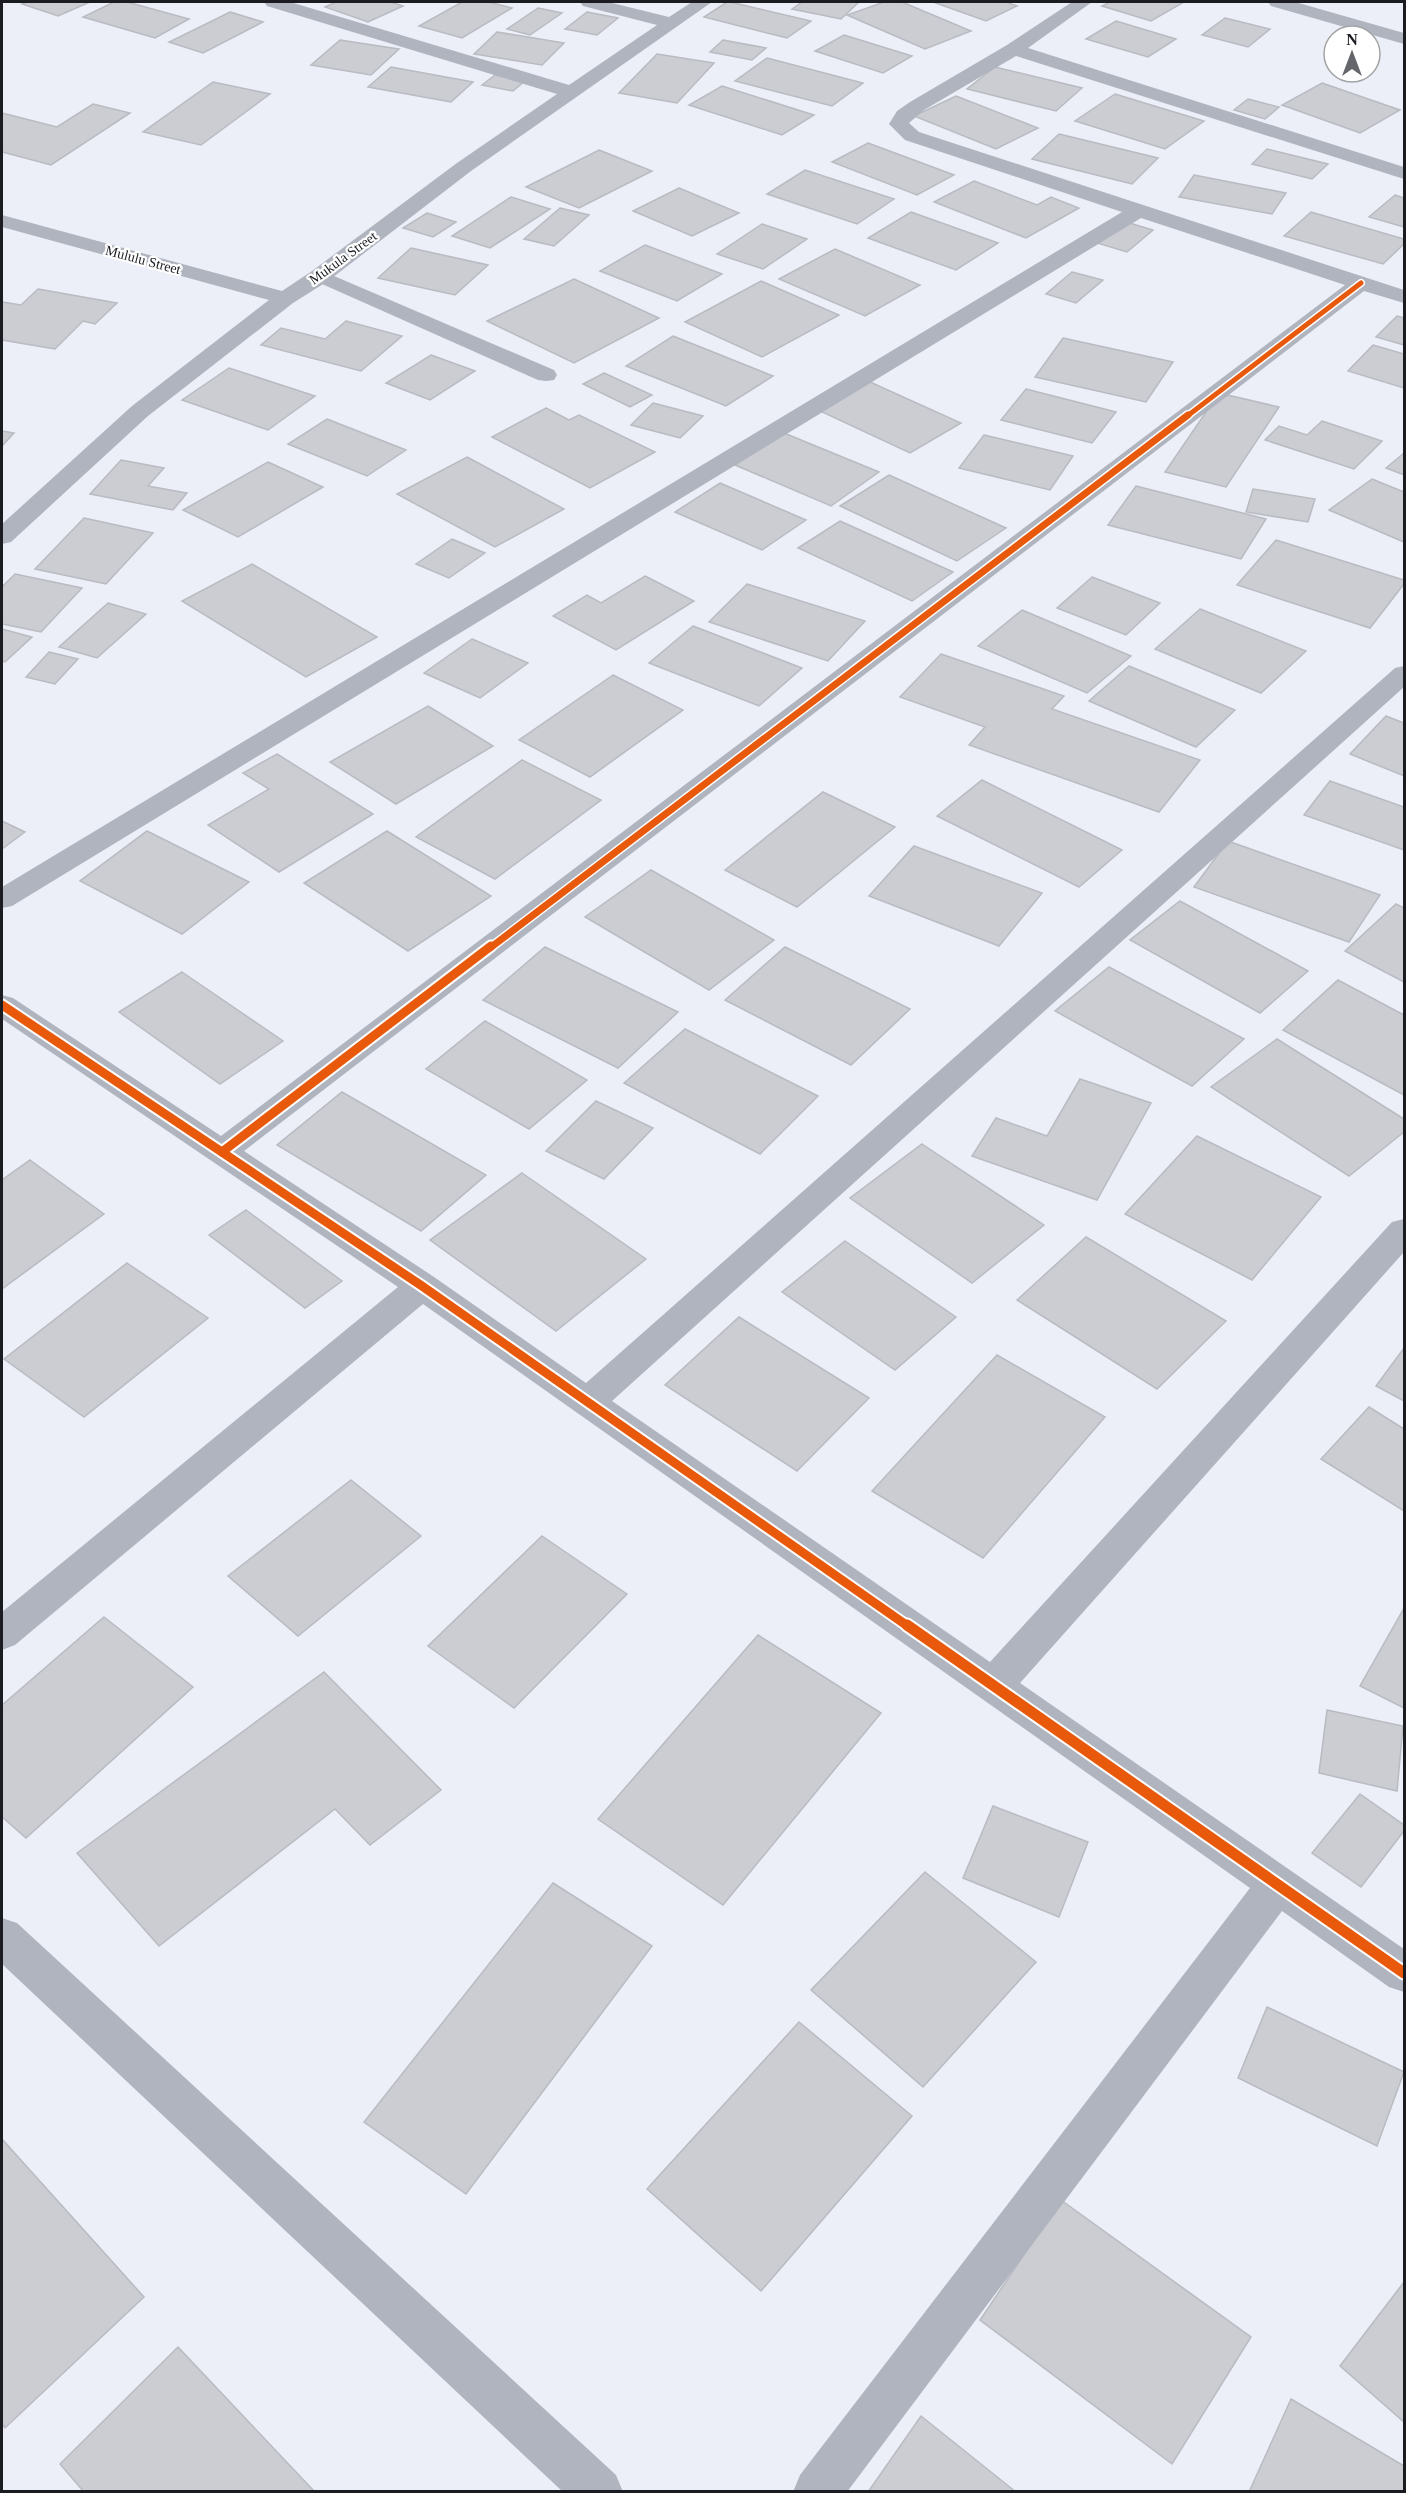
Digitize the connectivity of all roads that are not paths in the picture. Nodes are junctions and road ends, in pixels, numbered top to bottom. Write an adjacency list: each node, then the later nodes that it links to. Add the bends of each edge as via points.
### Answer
1 (273, 2): 9 (street)
2 (589, 2): 6 (street)
3 (703, 2): 6 (street, Mukula Street)
4 (1083, 2): 8 (street)
5 (1277, 2): 7 (street)
6 (670, 23): 9 (street, Mukula Street)
7 (1404, 39)
8 (1014, 49): 10 (street); 11 (street, via 917,106 899,124 912,136)
9 (571, 92): 13 (street, Mukula Street)
10 (1404, 173)
11 (1138, 211): 14 (street); 20 (street)
12 (2, 221): 16 (street, Mululu Street)
13 (320, 276): 16 (street, Mukula Street); 17 (lane)
14 (1361, 283): 15 (street); 22 (street)
15 (1404, 297)
16 (285, 298): 18 (street, Mukula Street, via 140,411)
17 (546, 375)
18 (2, 537)
19 (1404, 674): 25 (street)
20 (2, 899)
21 (2, 1005): 22 (street)
22 (222, 1152): 24 (street)
23 (1404, 1231): 27 (street)
24 (422, 1286): 25 (street); 26 (street)
25 (588, 1402): 27 (street)
26 (2, 1634)
27 (993, 1686): 28 (street)
28 (1277, 1885): 30 (street); 32 (street)
29 (2, 1937): 31 (street)
30 (1404, 1973)
31 (599, 2492)
32 (817, 2492)

